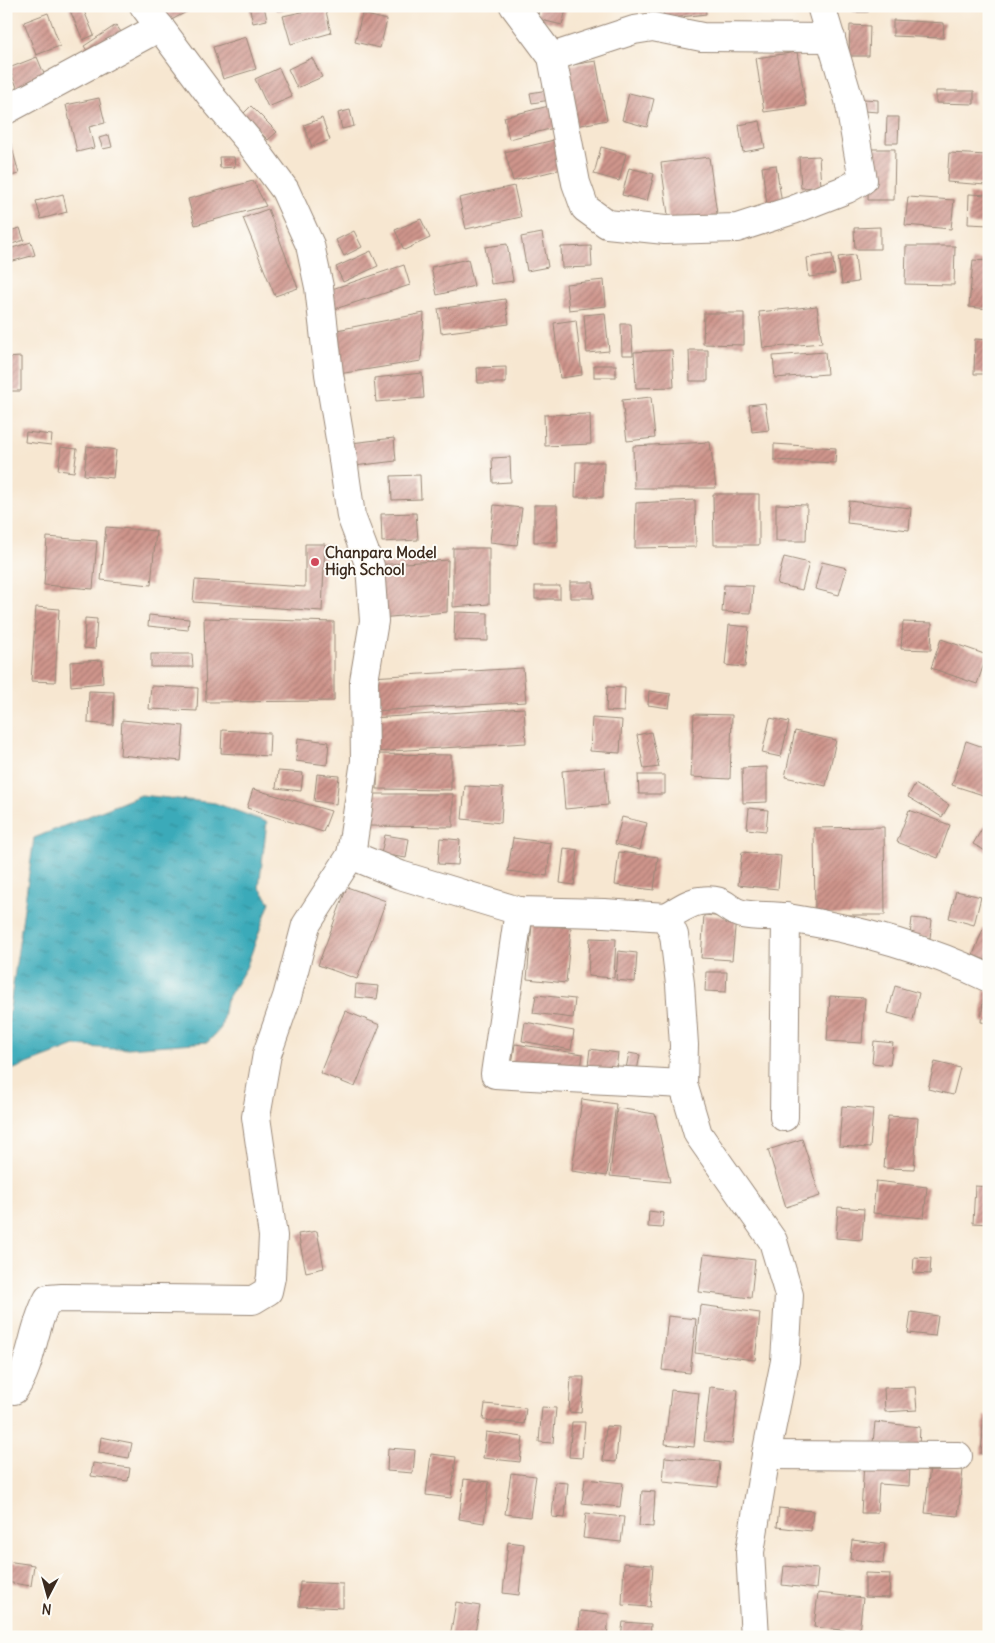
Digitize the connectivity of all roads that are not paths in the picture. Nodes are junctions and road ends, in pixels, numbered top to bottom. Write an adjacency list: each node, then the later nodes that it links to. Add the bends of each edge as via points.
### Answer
1 (514, 6): 5 (street)
2 (821, 6): 4 (street)
3 (152, 16): 6 (street); 7 (street, via 285,190 310,245 319,287 350,516 370,566 374,621 364,681 365,761)
4 (831, 38): 5 (street, via 702,36 653,28 634,30); 5 (street, via 850,100 863,180 793,210 737,228 665,230 607,224 585,208 576,183)
5 (552, 57)
6 (6, 110)
7 (351, 855): 8 (street, via 400,875); 14 (street, via 306,925 287,997 267,1054 256,1117 273,1236 268,1291 253,1300 48,1299 40,1312 22,1378 14,1390)
8 (520, 911): 9 (street); 12 (street, via 495,1074)
9 (666, 917): 10 (street, via 699,900 718,900 740,914); 12 (street, via 674,935 680,984)
10 (786, 917): 11 (street, via 840,927 901,944 953,961); 13 (street)
11 (989, 978)
12 (683, 1084): 15 (street, via 698,1134 773,1240 789,1295 785,1361)
13 (784, 1117)
14 (6, 1388)
15 (766, 1455): 16 (street); 17 (street, via 750,1552)
16 (958, 1456)
17 (755, 1637)

